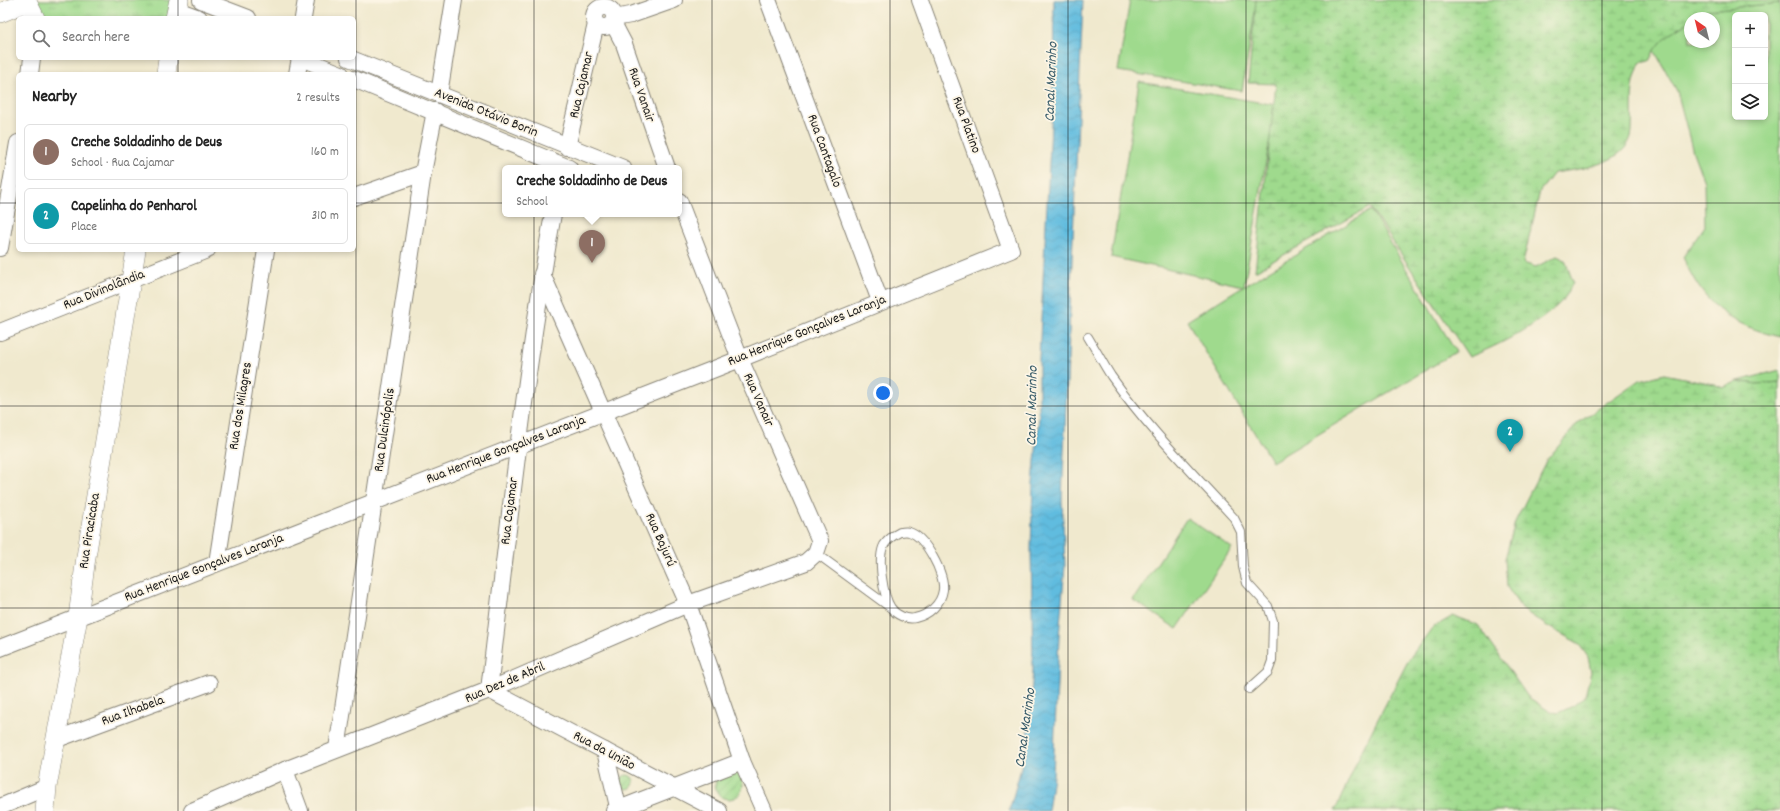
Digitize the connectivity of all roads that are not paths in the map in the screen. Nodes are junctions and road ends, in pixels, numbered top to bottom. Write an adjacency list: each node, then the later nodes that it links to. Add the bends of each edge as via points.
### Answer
1 (201, 0): 12 (street)
2 (306, 0): 13 (street)
3 (454, 0): 26 (street)
4 (674, 0): 14 (street)
5 (768, 0): 44 (street, Rua Cantagalo)
6 (920, 0): 38 (street, Rua Platino)
7 (603, 3): 14 (street, via 612,9); 15 (street, via 593,15)
8 (29, 7): 10 (street)
9 (177, 9): 11 (street)
10 (0, 13)
11 (193, 16)
12 (243, 16)
13 (303, 16)
14 (613, 20): 15 (street, via 605,27); 32 (street, Rua Vanair, via 624,44)
15 (596, 24): 28 (street, Rua Cajamar)
16 (32, 60): 21 (street)
17 (168, 60): 22 (street)
18 (300, 60): 23 (street)
19 (305, 60): 24 (street)
20 (354, 60): 26 (street, Avenida Otávio Borin)
21 (30, 72)
22 (166, 72)
23 (297, 72)
24 (336, 72)
25 (356, 80): 27 (street, Avenida Otávio Borin)
26 (439, 94): 28 (street, Avenida Otávio Borin)
27 (435, 111): 30 (street, Avenida Otávio Borin); 33 (street, Rua Dulcinópolis)
28 (567, 147): 31 (street, Avenida Otávio Borin)
29 (16, 155): 37 (street)
30 (559, 165)
31 (615, 165)
32 (666, 165)
33 (424, 173): 34 (street); 50 (street, Rua Dulcinópolis)
34 (356, 196)
35 (682, 211): 47 (street, Rua Vanair)
36 (552, 217): 42 (street, Rua Cajamar)
37 (0, 248)
38 (1011, 250): 44 (street, Rua Henrique Gonçalves Laranja)
39 (136, 252): 43 (street, Rua Piracicaba)
40 (203, 252): 43 (street, Rua Divinolândia)
41 (266, 252): 52 (street, Rua dos Milagres)
42 (542, 274): 48 (street, Rua Bajurú); 49 (street, Rua Cajamar)
43 (132, 279): 45 (street, Rua Divinolândia); 55 (street, Rua Piracicaba)
44 (880, 302): 47 (street, Rua Henrique Gonçalves Laranja)
45 (0, 332)
46 (1088, 337): 58 (lane, via 1111,376 1152,428 1234,518 1241,532 1243,567 1247,583 1268,606 1273,620 1272,661 1268,672)
47 (740, 359): 48 (street, Rua Henrique Gonçalves Laranja); 51 (street, Rua Vanair, via 820,541)
48 (603, 412): 49 (street, Rua Henrique Gonçalves Laranja); 53 (street, Rua Bajurú)
49 (518, 445): 50 (street, Rua Henrique Gonçalves Laranja); 59 (street, Rua Cajamar)
50 (374, 502): 52 (street, Rua Henrique Gonçalves Laranja); 61 (street, Rua Dulcinópolis)
51 (816, 553): 53 (street, Rua Dez de Abril, via 806,562); 54 (lane)
52 (217, 563): 55 (street, Rua Henrique Gonçalves Laranja)
53 (688, 604): 59 (street, Rua Dez de Abril); 63 (street, Rua Bajurú)
54 (891, 608): 54 (lane, via 900,616 913,619 924,616 936,605 943,589 939,569 932,554 919,537 909,532 900,532 891,537 882,552 884,585)
55 (78, 617): 56 (street, Rua Henrique Gonçalves Laranja); 60 (street, Rua Piracicaba)
56 (0, 648)
57 (208, 683): 60 (street, Rua Ilhabela)
58 (1249, 689)
59 (489, 690): 61 (street, Rua Dez de Abril); 62 (street, Rua da União)
60 (57, 739): 65 (street, Rua Piracicaba)
61 (336, 749): 64 (street, Rua Dez de Abril)
62 (605, 751): 66 (street, Rua da União); 68 (street)
63 (742, 761): 66 (street); 73 (street, Rua Bajurú)
64 (285, 770): 70 (street, Rua Dez de Abril); 71 (street)
65 (47, 787): 67 (street); 69 (street, Rua Piracicaba)
66 (676, 788): 68 (street); 72 (street, Rua da União)
67 (0, 807)
68 (618, 810)
69 (45, 811)
70 (192, 811)
71 (300, 811)
72 (719, 811)
73 (764, 811)

